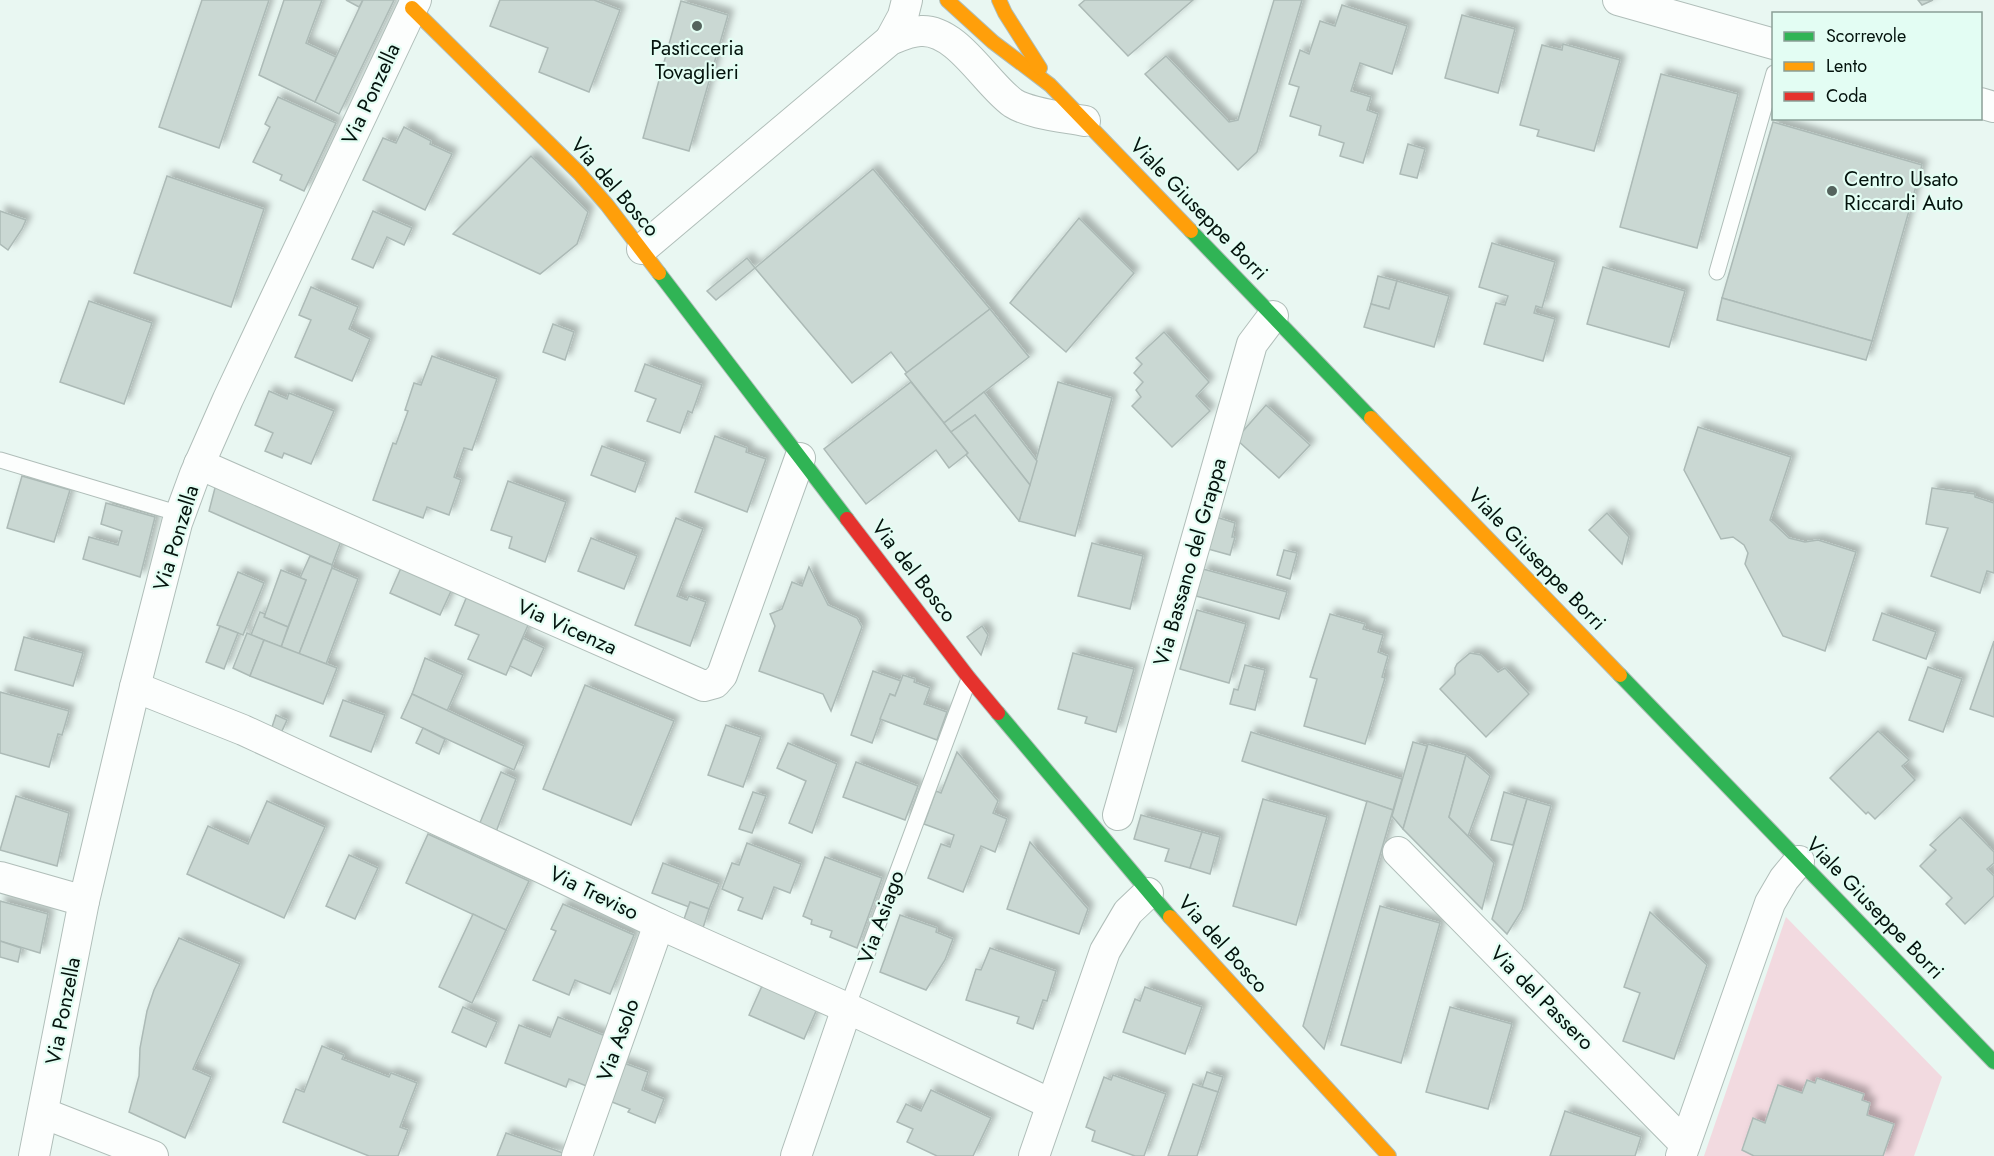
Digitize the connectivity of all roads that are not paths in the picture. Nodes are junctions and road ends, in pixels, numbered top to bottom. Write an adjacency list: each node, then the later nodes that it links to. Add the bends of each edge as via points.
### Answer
1 (907, 0): 6 (street)
2 (947, 0): 9 (main road, via 993,42)
3 (999, 0): 9 (main road)
4 (1618, 0): 7 (street)
5 (414, 4): 11 (main road, Via del Bosco, via 579,173); 16 (street, Via Ponzella)
6 (891, 40): 10 (street, via 920,31 939,34 1013,103); 11 (street)
7 (1772, 44)
8 (1772, 77): 12 (lane)
9 (1050, 85): 10 (main road, Viale Giuseppe Borri)
10 (1085, 121): 13 (main road, Viale Giuseppe Borri)
11 (642, 249): 14 (main road, Via del Bosco)
12 (1717, 272)
13 (1273, 316): 20 (street, Via Bassano del Grappa, via 1252,344); 22 (main road, Viale Giuseppe Borri)
14 (800, 458): 16 (street, Via Vicenza, via 722,675 715,683 704,686); 18 (main road, Via del Bosco)
15 (0, 460): 17 (lane)
16 (199, 464): 17 (street, Via Ponzella)
17 (180, 514): 19 (street, Via Ponzella)
18 (969, 678): 24 (main road, Via del Bosco); 27 (lane, Via Asiago)
19 (135, 687): 25 (street, Via Ponzella); 26 (street, Via Treviso, via 243,730)
20 (1118, 815)
21 (1398, 852): 31 (street, Via del Passero)
22 (1799, 861): 28 (main road, Viale Giuseppe Borri); 31 (street, Via del Passero, via 1770,903)
23 (0, 877): 25 (street)
24 (1148, 893): 29 (street, via 1128,912 1105,951); 37 (main road, Via del Bosco)
25 (84, 901): 30 (street, Via Ponzella)
26 (659, 924): 27 (street, Via Treviso); 34 (street, Via Asolo)
27 (847, 1008): 29 (street, Via Treviso); 35 (street, Via Asiago)
28 (1994, 1062)
29 (1051, 1104): 36 (street)
30 (43, 1113): 32 (street, Via Ponzella); 33 (street)
31 (1683, 1150)
32 (34, 1156)
33 (153, 1156)
34 (577, 1156)
35 (796, 1156)
36 (1034, 1156)
37 (1389, 1156)

